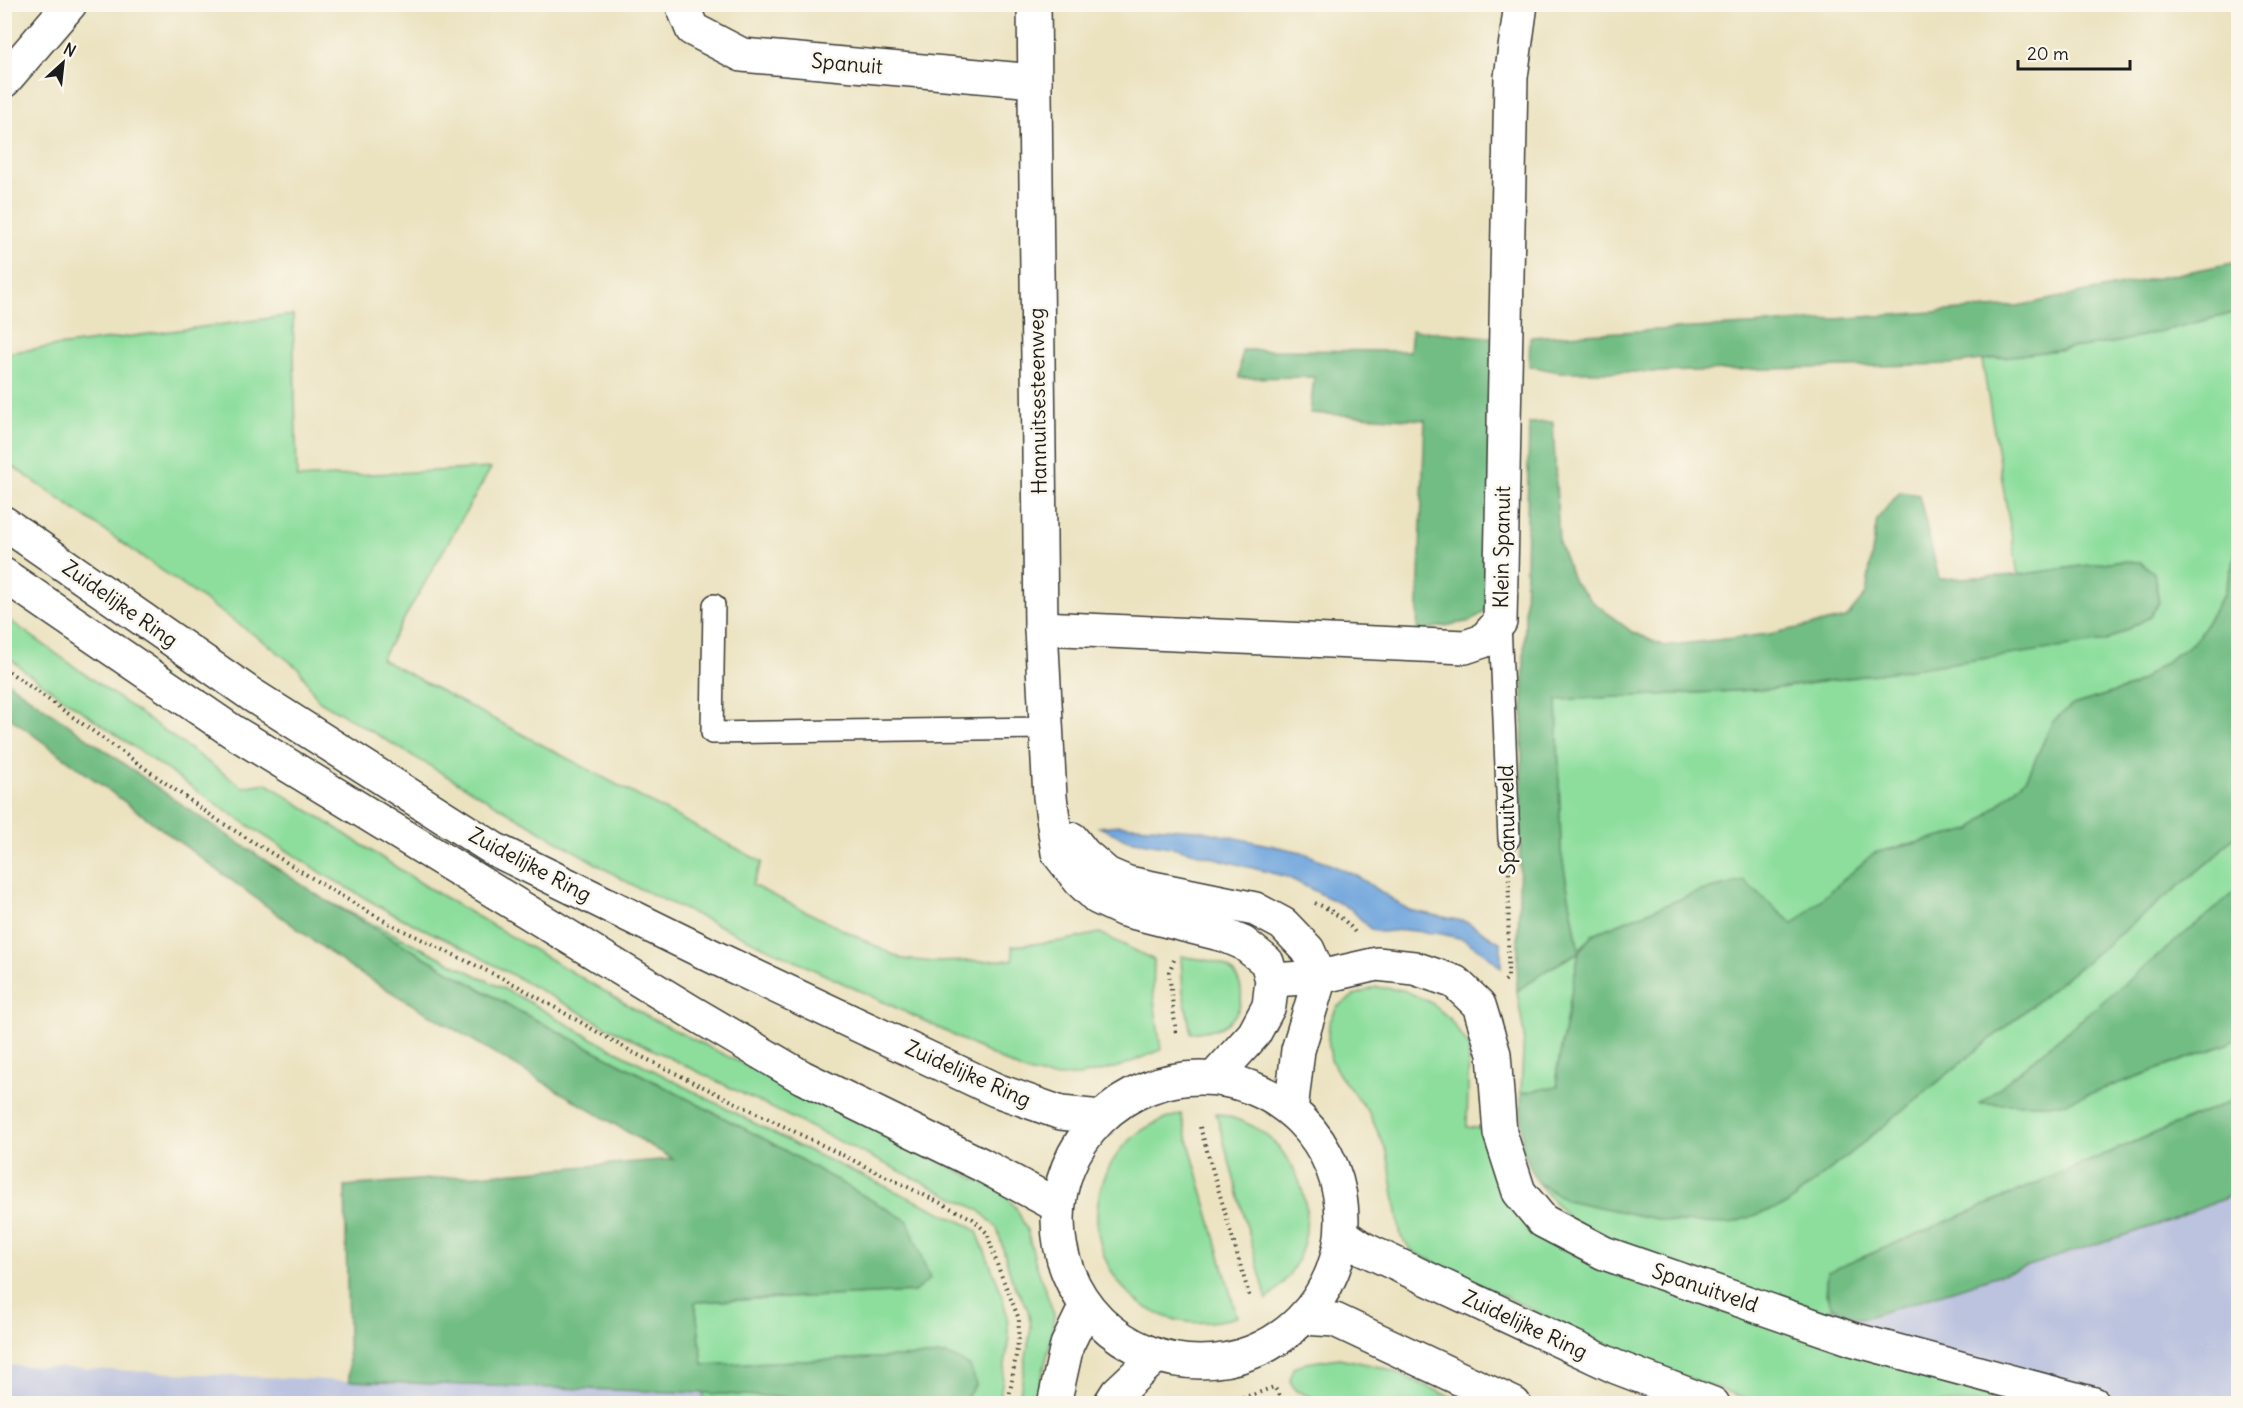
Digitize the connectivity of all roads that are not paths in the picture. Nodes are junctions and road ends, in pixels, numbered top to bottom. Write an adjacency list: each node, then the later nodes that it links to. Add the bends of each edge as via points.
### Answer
1 (70, 4): 5 (main road)
2 (682, 4): 6 (main road, Spanuit, via 692,28 742,55)
3 (1034, 4): 6 (main road, Hannuitsesteenweg)
4 (1521, 4): 10 (main road, Klein Spanuit, via 1511,77)
5 (4, 81)
6 (1035, 81): 11 (main road, Hannuitsesteenweg)
7 (4, 523): 19 (main road, Zuidelijke Ring, via 252,695 494,849 996,1090 1061,1113)
8 (4, 575): 20 (main road, Zuidelijke Ring, via 232,731 690,1011 802,1077)
9 (714, 605): 12 (lane, via 712,733)
10 (1500, 622): 11 (main road, Klein Spanuit, via 1483,641 1465,646); 14 (lane, Spanuitveld)
11 (1041, 628): 12 (main road, Hannuitsesteenweg)
12 (1046, 729): 13 (main road, Hannuitsesteenweg)
13 (1050, 796): 15 (main road, Hannuitsesteenweg, via 1074,843 1107,874 1128,883 1255,909 1284,924 1308,950); 16 (main road, Hannuitsesteenweg, via 1058,853 1098,898 1124,910 1243,943 1267,962)
14 (1509, 839)
15 (1320, 977): 16 (main road, Spanuitveld); 18 (main road, via 1298,1050); 29 (main road, Spanuitveld, via 1377,964 1414,968 1455,982 1479,1005 1494,1054 1500,1133 1519,1192 1543,1221 1604,1253 1852,1339)
16 (1272, 980): 17 (main road, via 1269,1006 1254,1034)
17 (1214, 1078): 18 (main road, via 1255,1088); 19 (main road, via 1173,1080 1134,1093)
18 (1291, 1110): 21 (main road, via 1316,1137 1334,1170 1342,1205)
19 (1101, 1117): 20 (main road, via 1080,1143 1065,1173)
20 (1058, 1206): 22 (main road, via 1059,1241 1065,1264)
21 (1343, 1234): 23 (main road, via 1328,1283); 28 (main road, Zuidelijke Ring, via 1364,1249 1616,1367)
22 (1086, 1306): 24 (main road, via 1117,1336); 25 (main road, via 1067,1345)
23 (1304, 1318): 24 (main road, via 1279,1339 1250,1353 1219,1361 1187,1362); 27 (main road, via 1335,1320)
24 (1156, 1356): 26 (main road)
25 (1054, 1404)
26 (1110, 1404)
27 (1514, 1404)
28 (1713, 1404)
29 (2094, 1404)

